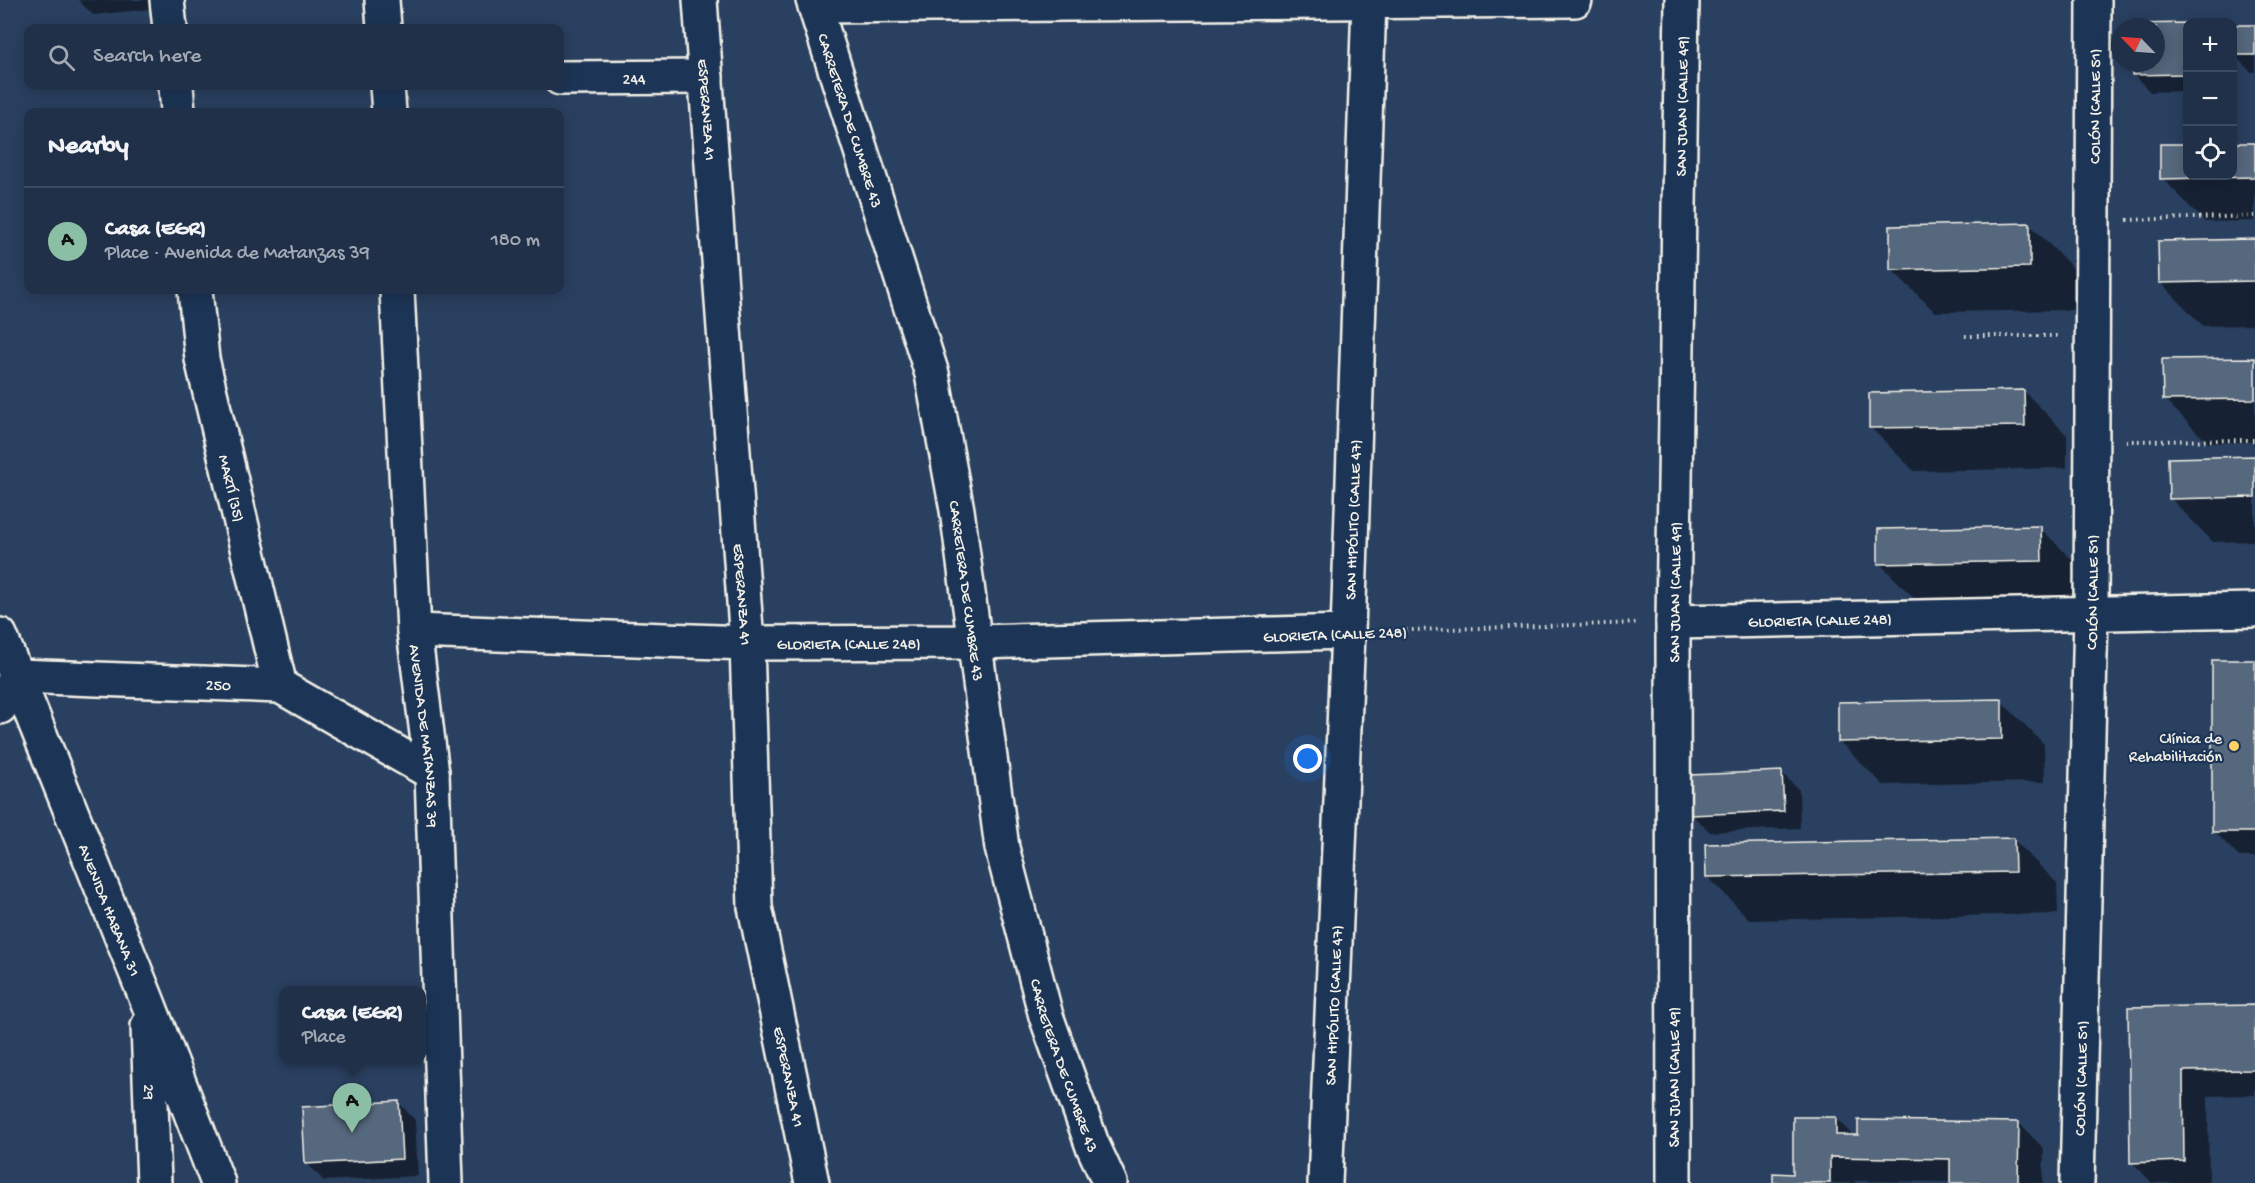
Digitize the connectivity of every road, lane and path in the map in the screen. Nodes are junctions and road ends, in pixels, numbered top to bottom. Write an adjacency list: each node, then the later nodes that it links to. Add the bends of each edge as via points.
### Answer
1 (167, 0): 9 (street)
2 (382, 0): 10 (street)
3 (700, 0): 11 (street, ESPERANZA 41)
4 (1575, 0): 7 (street)
5 (1682, 0): 27 (street, SAN JUAN (CALLE 49))
6 (2094, 0): 18 (street, COLÓN (CALLE 51))
7 (1369, 1): 8 (street); 29 (street, SAN HIPÓLITO (CALLE 47))
8 (814, 3): 31 (street, CARRETERA DE CUMBRE 43, via 932,374 957,510)
9 (170, 24)
10 (384, 24)
11 (706, 77): 12 (street, 244); 32 (street, ESPERANZA 41)
12 (564, 78)
13 (176, 90): 15 (street)
14 (387, 90): 16 (street)
15 (178, 108)
16 (389, 108)
17 (2255, 216): 18 (path)
18 (2093, 221): 22 (street, COLÓN (CALLE 51))
19 (195, 294): 34 (street, MARTÍ (35), via 202,359)
20 (397, 294): 28 (street, AVENIDA DE MATANZAS 39)
21 (1965, 336): 22 (path)
22 (2092, 336): 24 (street, COLÓN (CALLE 51))
23 (2255, 440): 24 (path)
24 (2092, 442): 26 (street, COLÓN (CALLE 51))
25 (2255, 610): 26 (street, GLORIETA (CALLE 248))
26 (2091, 614): 27 (street, GLORIETA (CALLE 248)); 45 (street, COLÓN (CALLE 51))
27 (1672, 622): 29 (path, GLORIETA (CALLE 248)); 44 (street, SAN JUAN (CALLE 49))
28 (414, 631): 32 (street, GLORIETA (CALLE 248)); 36 (street, AVENIDA DE MATANZAS 39)
29 (1348, 633): 31 (street, GLORIETA (CALLE 248)); 43 (street, SAN HIPÓLITO (CALLE 47))
30 (0, 635): 33 (street, AVENIDA HABANA 31)
31 (975, 642): 32 (street, GLORIETA (CALLE 248)); 42 (street, CARRETERA DE CUMBRE 43, via 1002,848 1046,1016)
32 (747, 643): 41 (street, ESPERANZA 41, via 755,907)
33 (17, 676): 34 (street, 250); 35 (street); 37 (street, AVENIDA HABANA 31)
34 (280, 686): 36 (street, 250)
35 (0, 707)
36 (432, 773): 40 (street, AVENIDA DE MATANZAS 39)
37 (147, 1000): 38 (street, 29); 39 (street, AVENIDA HABANA 31)
38 (154, 1183)
39 (218, 1183)
40 (446, 1183)
41 (812, 1183)
42 (1110, 1183)
43 (1325, 1183)
44 (1674, 1183)
45 (2077, 1183)

